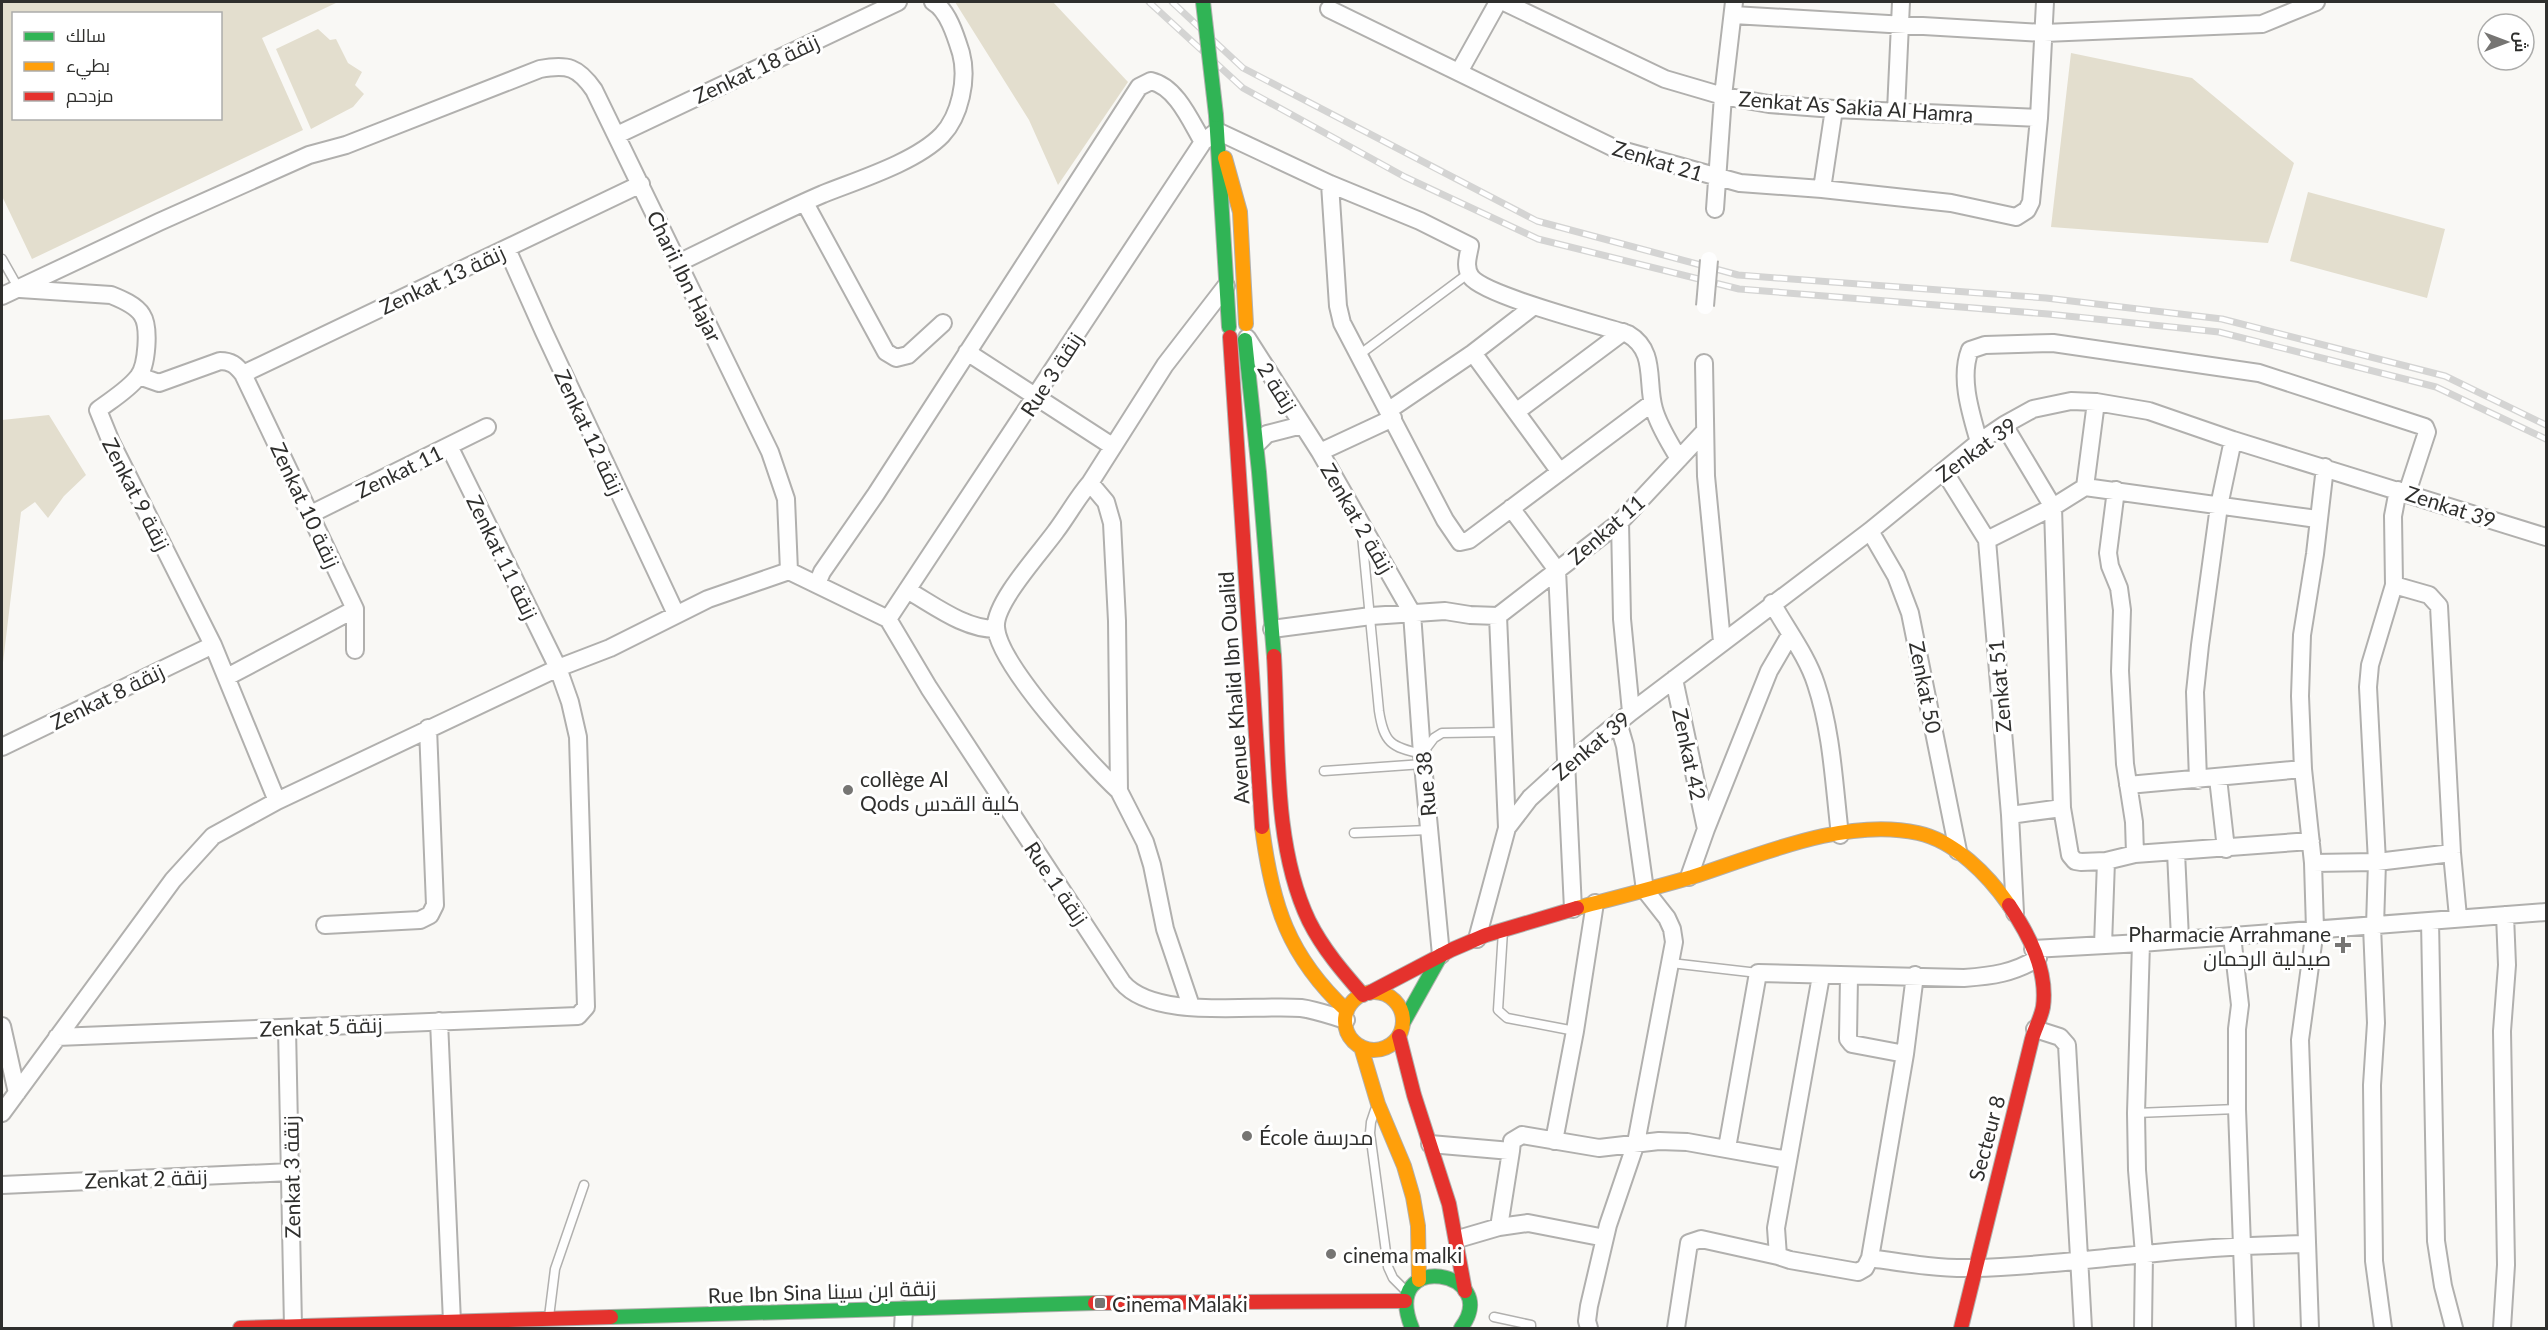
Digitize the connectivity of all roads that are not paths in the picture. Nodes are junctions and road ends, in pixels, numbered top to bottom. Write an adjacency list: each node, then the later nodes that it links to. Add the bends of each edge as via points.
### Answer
1 (897, 2): 19 (street, Zenkat 18 زنقة)
2 (933, 2): 25 (street, via 946,18 962,56 962,87 946,131 932,144 896,164)
3 (1203, 2): 18 (main road, Avenue Khalid Ibn Oualid, bridge)
4 (1498, 2): 13 (street)
5 (1504, 2): 14 (street, Zenkat As Sakia Al Hamra, via 1665,79)
6 (1901, 2): 11 (street)
7 (2045, 2): 12 (street)
8 (2316, 2): 12 (street, via 2262,24)
9 (1734, 8): 11 (street); 14 (street)
10 (1329, 9): 13 (street, Zenkat 21)
11 (1899, 25): 12 (street); 16 (street)
12 (2044, 33): 17 (street)
13 (1459, 72): 21 (street, Zenkat 21, via 1606,145)
14 (1723, 96): 15 (street, Zenkat As Sakia Al Hamra); 21 (street)
15 (1834, 109): 16 (street, Zenkat As Sakia Al Hamra); 24 (street)
16 (1896, 111): 17 (street, Zenkat As Sakia Al Hamra)
17 (2039, 118): 24 (street, Zenkat 21, via 2031,202 2023,215)
18 (1216, 123): 20 (street, Rue 3 زنقة); 23 (street); 32 (main road, Avenue Khalid Ibn Oualid); 40 (main road, Avenue Khalid Ibn Oualid, via 1240,212)
19 (617, 135): 22 (street, Charii Ibn Hajar); 33 (street, Charii Ibn Hajar, via 584,76 571,68 540,69 346,145 309,155)
20 (1203, 142): 41 (street, via 1165,87 1151,81 1139,87); 47 (street, Rue 3 زنقة)
21 (1716, 178): 24 (street, Zenkat 21, via 1752,185); 26 (street)
22 (641, 184): 27 (street, Zenkat 13 زنقة); 30 (street, Charii Ibn Hajar)
23 (1330, 184): 31 (street, via 1470,246); 43 (street, via 1339,312)
24 (1822, 189)
25 (805, 203): 30 (street); 37 (street, via 885,352 896,358 908,355)
26 (1715, 208)
27 (507, 249): 45 (street, Zenkat 13 زنقة); 88 (street, Zenkat 12 زنقة)
28 (2, 259): 33 (lane)
29 (1709, 260): 36 (street, bridge)
30 (678, 263): 81 (street, Charii Ibn Hajar, via 780,477 786,499)
31 (1468, 273): 35 (street, via 1484,287); 43 (lane)
32 (1226, 286): 38 (main road, Avenue Khalid Ibn Oualid); 60 (street, via 1165,365)
33 (19, 289): 34 (street, Charii Ibn Hajar); 46 (street, via 111,295 124,300 141,314 145,327 147,350)
34 (2, 296)
35 (1534, 306): 39 (street); 42 (street)
36 (1705, 306)
37 (943, 323)
38 (1230, 332): 40 (main road, via 1238,342); 158 (main road, Avenue Khalid Ibn Oualid, via 1257,759 1270,882 1283,922 1308,973)
39 (1623, 332): 49 (street, via 1637,340 1646,353); 50 (street)
40 (1246, 334): 52 (street, زنقة 2); 58 (main road, Avenue Khalid Ibn Oualid)
41 (968, 352): 47 (street); 82 (street)
42 (1473, 353): 50 (street); 51 (street)
43 (1359, 355): 51 (street)
44 (1704, 363): 55 (street)
45 (243, 374): 46 (street, via 237,365 220,361 159,383); 73 (street, Zenkat 10 زنقة)
46 (139, 376): 96 (street, Zenkat 9 زنقة, via 98,410)
47 (1036, 396): 60 (street); 84 (street, Rue 3 زنقة)
48 (2096, 402): 53 (street, Zenkat 39, via 2071,401 2033,409); 56 (street, Zenkat 39, via 2149,411); 67 (street)
49 (1652, 403): 62 (street); 65 (street)
50 (1516, 411): 65 (street)
51 (1391, 414): 61 (street); 72 (street, via 1460,542 1469,540)
52 (1302, 424): 58 (street, زنقة 2, via 1267,434); 61 (street, Zenkat 2 زنقة)
53 (2004, 424): 57 (street, Zenkat 39); 71 (street)
54 (487, 427): 59 (street, Zenkat 11)
55 (1704, 432): 62 (street, Zenkat 11); 95 (street)
56 (2233, 440): 63 (street, Zenkat 39); 70 (street)
57 (1978, 442): 64 (street, Zenkat 39); 69 (street, via 1966,371 1970,350 1984,345 2053,343 2259,373 2425,427 2427,432)
58 (1258, 443): 93 (main road, Avenue Khalid Ibn Oualid)
59 (449, 446): 73 (street, Zenkat 11); 98 (street, Zenkat 11 زنقة)
60 (1112, 446): 66 (street)
61 (1320, 452): 75 (street, Zenkat 2 زنقة)
62 (1679, 459): 76 (street, Zenkat 11)
63 (2325, 467): 69 (street, Zenkat 39); 74 (street)
64 (1944, 471): 77 (street, Zenkat 39); 79 (street, Zenkat 51)
65 (1560, 472): 72 (street)
66 (1090, 483): 92 (street, via 1011,591); 112 (street, via 1106,502 1112,523)
67 (2085, 487): 68 (street); 71 (street)
68 (2115, 490): 70 (street); 111 (street, via 2108,553 2122,610 2120,671)
69 (2403, 491): 78 (street, Zenkat 39); 83 (street, via 2392,531)
70 (2219, 506): 74 (street); 110 (street, via 2195,692)
71 (2052, 507): 79 (street); 114 (street)
72 (1511, 508): 80 (street)
73 (311, 514): 86 (street, Zenkat 10 زنقة)
74 (2318, 519): 107 (street, via 2302,635)
75 (1361, 522): 87 (street, Zenkat 2 زنقة); 89 (lane)
76 (1620, 522): 80 (street, Zenkat 11); 101 (street)
77 (1870, 531): 85 (street, Zenkat 39); 123 (street, Zenkat 50, via 1896,576 1910,613)
78 (2547, 537)
79 (1987, 540): 115 (street, Zenkat 51)
80 (1557, 570): 90 (street, Zenkat 11); 106 (street)
81 (789, 571): 82 (street); 88 (street)
82 (817, 584): 91 (street)
83 (2394, 585): 125 (street, via 2428,595 2439,606); 128 (street, via 2370,664 2368,687)
84 (907, 590): 91 (street, Rue 3 زنقة); 92 (street, via 968,624)
85 (1772, 603): 94 (street); 95 (street, Zenkat 39)
86 (355, 609): 97 (street); 99 (street)
87 (1412, 613): 89 (street); 90 (street, via 1456,611); 105 (street, Rue 38)
88 (676, 614): 98 (street, via 610,648)
89 (1371, 616): 93 (street); 105 (lane, via 1382,732 1390,742)
90 (1498, 616): 103 (street, Zenkat 39)
91 (888, 619): 156 (street, Rue 1 زنقة, via 1122,982 1140,997 1161,1004)
92 (996, 628): 112 (street, via 1011,660 1044,709)
93 (1272, 629): 155 (main road, Avenue Khalid Ibn Oualid, via 1290,864 1303,908 1318,938)
94 (1790, 636): 117 (street, via 1769,671); 120 (street, via 1816,683 1826,722)
95 (1722, 642): 100 (street, Zenkat 39)
96 (213, 645): 99 (street, Zenkat 9 زنقة); 104 (street, Zenkat 8 زنقة)
97 (355, 650)
98 (558, 668): 102 (street); 157 (street, Zenkat 11 زنقة, via 578,737)
99 (227, 677): 113 (street, Zenkat 9 زنقة)
100 (1674, 679): 101 (street, Zenkat 39); 117 (street, Zenkat 42)
101 (1624, 717): 106 (street, Zenkat 39); 131 (street)
102 (428, 728): 113 (street); 139 (street, via 435,905 430,915 420,920)
103 (1503, 732): 105 (lane, via 1442,733 1434,738); 116 (street, Zenkat 39)
104 (2, 747)
105 (1423, 759): 108 (lane); 118 (street, Rue 38)
106 (1565, 766): 116 (street, Zenkat 39, via 1530,798); 133 (street)
107 (2303, 769): 109 (street); 121 (street)
108 (1324, 771)
109 (2218, 778): 110 (street); 122 (street)
110 (2198, 780): 111 (street)
111 (2128, 785): 126 (street)
112 (1119, 791): 156 (street, via 1148,854 1174,961)
113 (277, 801): 165 (street, via 228,826 196,853)
114 (2062, 808): 115 (street); 127 (street, via 2070,855 2075,861)
115 (2010, 815): 135 (street, Zenkat 51)
116 (1507, 828): 144 (street, Zenkat 39)
117 (1706, 829): 130 (street)
118 (1429, 830): 119 (lane); 149 (street, Rue 38)
119 (1354, 833)
120 (1840, 835): 123 (main road, via 1890,831 1920,834); 130 (main road)
121 (2310, 841): 122 (street); 129 (street)
122 (2226, 849): 124 (street)
123 (1958, 851): 135 (main road, via 1989,880)
124 (2176, 852): 126 (street); 145 (street)
125 (2452, 853): 128 (street); 137 (street)
126 (2135, 854): 127 (street)
127 (2106, 861): 147 (street)
128 (2377, 862): 129 (street); 140 (street)
129 (2313, 863): 142 (street)
130 (1689, 877): 131 (main road)
131 (1645, 890): 132 (main road); 150 (street, via 1672,928)
132 (1595, 903): 133 (main road); 164 (street)
133 (1573, 909): 141 (main road)
134 (2547, 912): 136 (street)
135 (2015, 914): 148 (main road)
136 (2505, 915): 137 (street); 214 (street, via 2507,965 2502,1031 2506,1265)
137 (2458, 917): 138 (street)
138 (2430, 921): 140 (street); 213 (street, via 2436,1241)
139 (325, 925)
140 (2373, 926): 142 (street); 212 (street, via 2374,1261)
141 (1503, 928): 144 (main road); 164 (lane, via 1498,1010 1507,1018)
142 (2316, 928): 143 (street); 185 (street, via 2300,1040)
143 (2232, 936): 145 (street); 170 (street, via 2240,1005)
144 (1477, 939): 149 (main road)
145 (2180, 939): 146 (street)
146 (2141, 943): 147 (street); 172 (street)
147 (2103, 945): 148 (street)
148 (2035, 953): 152 (street, via 2021,968 1998,975); 162 (main road, Secteur 8, via 2044,1006)
149 (1441, 955): 155 (main road); 163 (main road)
150 (1671, 963): 151 (lane); 174 (street)
151 (1758, 973): 153 (street); 176 (street)
152 (1915, 975): 154 (street); 167 (street)
153 (1821, 976): 154 (street); 178 (street)
154 (1849, 976): 167 (street, via 1848,1040)
155 (1366, 994): 158 (main road, via 1354,1000); 163 (main road, via 1392,998 1402,1014)
156 (1191, 1006): 158 (street, Rue 1 زنقة, via 1302,1008)
157 (584, 1013): 159 (street, Zenkat 5 زنقة)
158 (1347, 1016): 166 (main road, via 1349,1035)
159 (440, 1022): 161 (street, Zenkat 5 زنقة); 197 (street)
160 (2, 1026): 168 (street)
161 (287, 1028): 165 (street, Zenkat 5 زنقة); 179 (street, Zenkat 3 زنقة)
162 (2035, 1029): 190 (street, via 2060,1037 2067,1045); 191 (main road, Secteur 8)
163 (1401, 1030): 166 (main road, via 1387,1047); 175 (main road, via 1406,1071)
164 (1575, 1031): 173 (street)
165 (57, 1037): 168 (street)
166 (1361, 1047): 169 (main road)
167 (1905, 1054): 189 (street)
168 (17, 1093): 171 (street)
169 (1378, 1104): 192 (main road, via 1413,1197); 194 (lane, via 1370,1133 1388,1267)
170 (2237, 1109): 172 (lane); 186 (street)
171 (2, 1113)
172 (2136, 1113): 187 (street)
173 (1554, 1141): 174 (street, via 1599,1148); 177 (street, via 1522,1135 1512,1141)
174 (1636, 1143): 176 (street, via 1669,1141); 183 (street)
175 (1430, 1144): 177 (street); 184 (main road)
176 (1727, 1148): 178 (street)
177 (1511, 1151): 182 (street)
178 (1788, 1160): 188 (street, via 1775,1238)
179 (291, 1172): 180 (street, Zenkat 2 زنقة); 200 (street, Zenkat 3 زنقة)
180 (2, 1185)
181 (584, 1185): 198 (lane, via 555,1269)
182 (1499, 1227): 183 (street, via 1528,1222); 184 (street)
183 (1605, 1238): 205 (street, via 1588,1311)
184 (1458, 1239): 193 (main road)
185 (2306, 1244): 186 (street); 211 (street)
186 (2242, 1245): 187 (street); 210 (street)
187 (2144, 1254): 190 (street); 209 (street)
188 (1778, 1256): 189 (street, via 1857,1272 1865,1268); 206 (street, via 1701,1239 1689,1243)
189 (1870, 1258): 191 (street)
190 (2080, 1262): 191 (street); 208 (street)
191 (1973, 1268): 207 (main road, Secteur 8)
192 (1419, 1280): 193 (main road, via 1439,1275 1459,1283); 194 (main road)
193 (1465, 1291): 199 (main road, via 1469,1301)
194 (1406, 1297): 195 (main road, Rue Ibn Sina زنقة ابن سينا); 203 (main road, via 1404,1311)
195 (904, 1310): 198 (main road, Rue Ibn Sina زنقة ابن سينا); 202 (street)
196 (1494, 1317): 204 (lane, via 1531,1325)
197 (452, 1322): 198 (main road, Rue Ibn Sina زنقة ابن سينا); 200 (main road, Rue Ibn Sina زنقة ابن سينا)
198 (549, 1325)
199 (1465, 1326)
200 (293, 1327): 201 (main road, Rue Ibn Sina زنقة ابن سينا)
201 (240, 1329)
202 (903, 1329)
203 (1412, 1329)
204 (1531, 1329)
205 (1589, 1329)
206 (1676, 1329)
207 (1960, 1329)
208 (2083, 1329)
209 (2142, 1329)
210 (2245, 1329)
211 (2310, 1329)
212 (2383, 1329)
213 (2454, 1329)
214 (2502, 1329)

